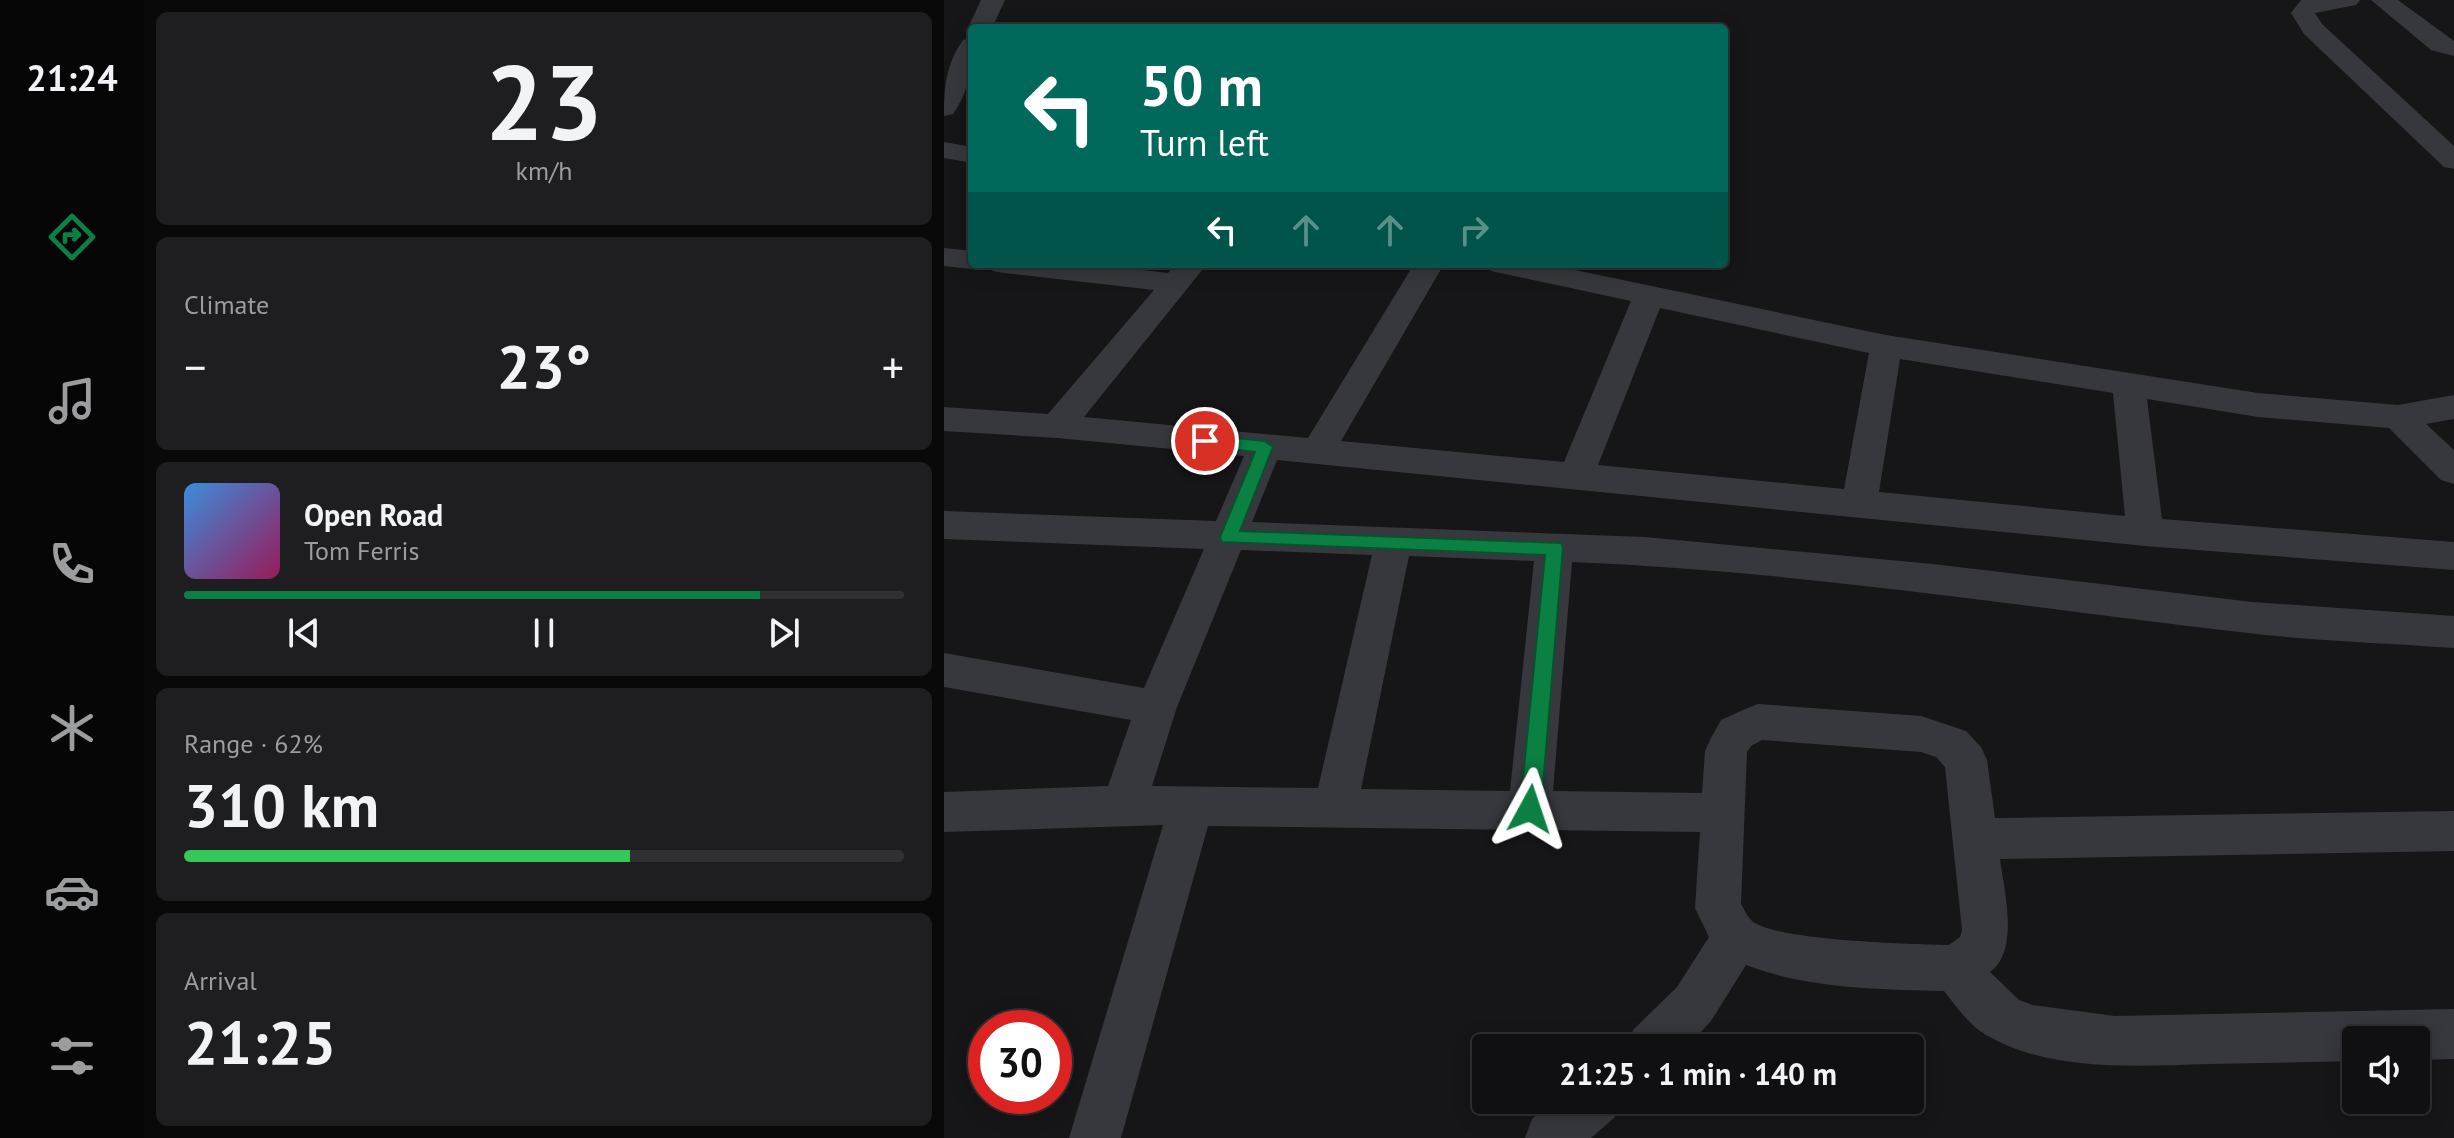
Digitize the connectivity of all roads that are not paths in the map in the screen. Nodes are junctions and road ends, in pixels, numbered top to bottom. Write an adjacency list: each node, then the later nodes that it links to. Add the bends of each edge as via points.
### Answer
1 (993, 0): 4 (street)
2 (2348, 0): 10 (street, via 2309,5 2303,13 2313,29)
3 (2383, 0): 6 (street, via 2440,45)
4 (978, 24)
5 (966, 42): 7 (street)
6 (2454, 49)
7 (944, 108)
8 (944, 150): 9 (street)
9 (968, 154)
10 (2454, 161)
11 (944, 257): 12 (street)
12 (968, 260)
13 (1076, 268): 16 (street)
14 (1427, 268): 25 (street)
15 (1522, 268): 17 (street)
16 (1185, 274): 23 (street)
17 (1650, 294): 18 (street); 27 (street)
18 (1886, 346): 19 (street); 28 (street)
19 (2129, 384): 21 (street, via 2258,405); 30 (street)
20 (2454, 407): 21 (street)
21 (2398, 417): 26 (street)
22 (944, 419): 23 (street)
23 (1057, 426): 24 (street)
24 (1265, 447): 25 (street); 31 (street)
25 (1317, 452): 27 (street)
26 (2454, 471)
27 (1575, 478): 28 (street)
28 (1859, 504): 30 (street)
29 (944, 525): 31 (street)
30 (2145, 532): 34 (street)
31 (1229, 537): 32 (street); 37 (street)
32 (1393, 543): 33 (street); 40 (street)
33 (1554, 548): 35 (street, via 1645,551 2252,618); 41 (street)
34 (2454, 556)
35 (2454, 632)
36 (944, 670): 37 (street)
37 (1156, 707): 38 (street)
38 (1124, 805): 39 (street); 42 (street)
39 (1191, 806): 40 (street); 51 (street)
40 (1335, 808): 41 (street)
41 (1530, 809): 43 (street)
42 (944, 812)
43 (1723, 813): 45 (street, via 1726,751 1736,733 1758,722 1921,734 1951,744 1966,760); 46 (street, via 1718,908)
44 (2454, 831): 45 (street)
45 (1976, 839): 47 (street, via 1986,930 1979,952)
46 (1736, 938): 47 (street, via 1770,951 1854,965); 48 (street, via 1694,1004)
47 (1956, 968): 49 (street, via 2002,1017 2032,1030 2115,1041)
48 (1665, 1034)
49 (2454, 1034)
50 (1579, 1114): 52 (street)
51 (1095, 1138)
52 (1551, 1138)

